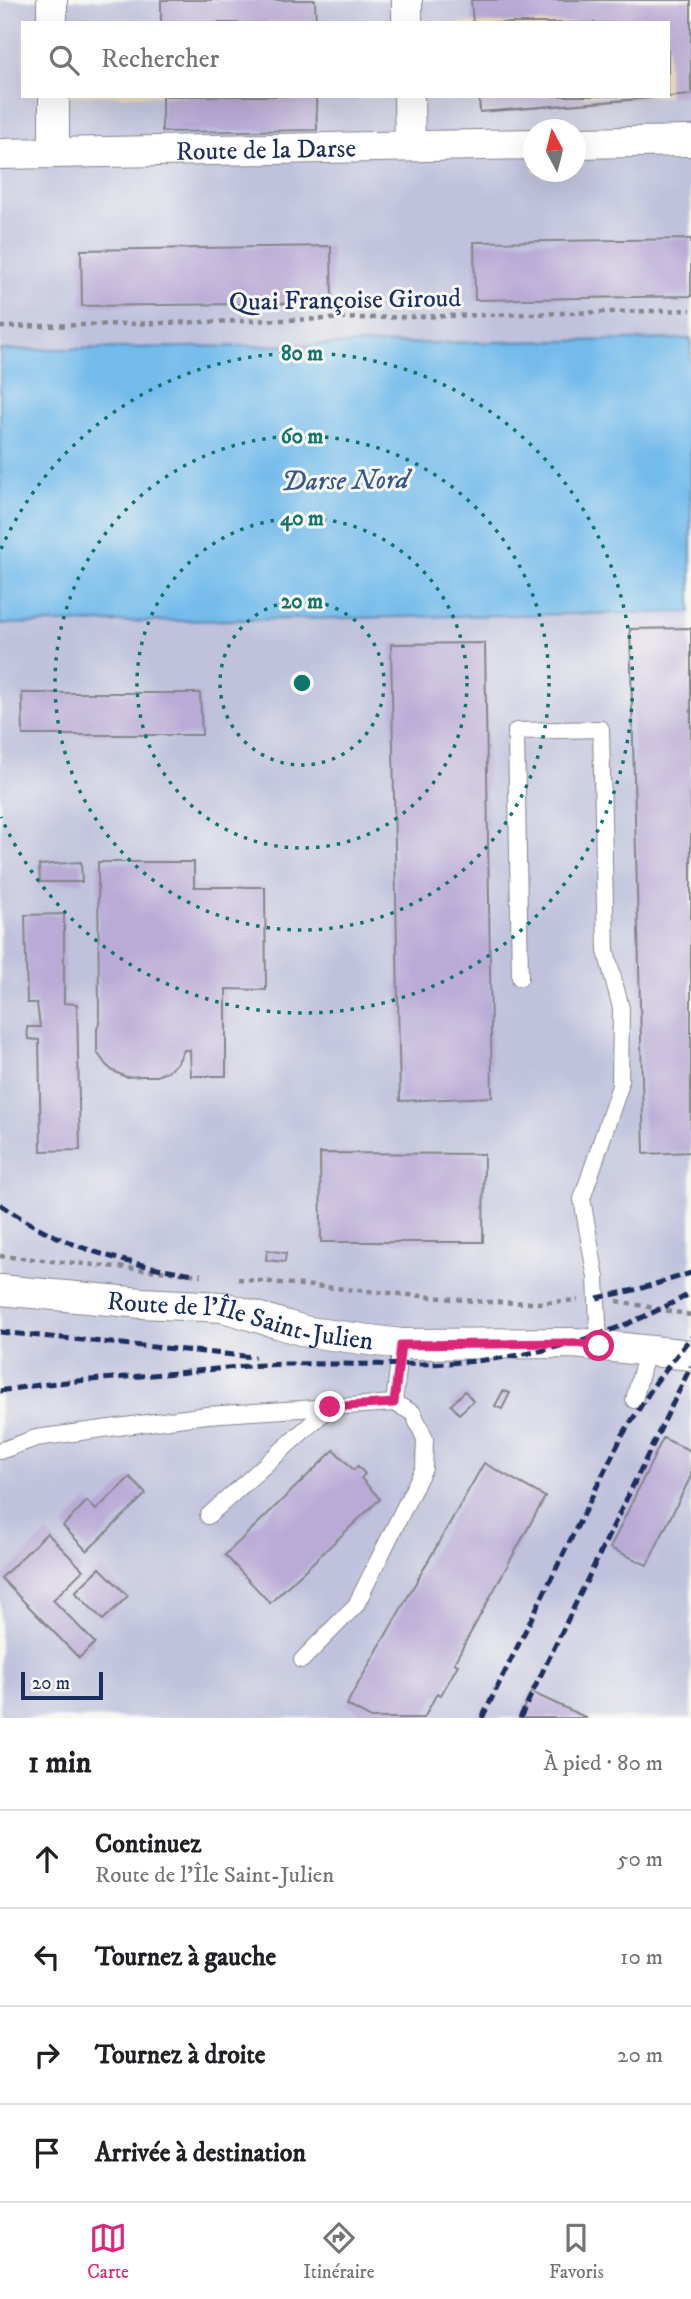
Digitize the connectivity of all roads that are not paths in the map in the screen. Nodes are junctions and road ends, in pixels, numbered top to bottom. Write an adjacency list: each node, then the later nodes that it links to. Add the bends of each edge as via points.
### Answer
1 (52, 0): 3 (street)
2 (407, 0): 4 (street)
3 (52, 21)
4 (407, 21)
5 (54, 98): 11 (street)
6 (409, 98): 10 (street)
7 (691, 141): 8 (street)
8 (586, 143)
9 (523, 144): 10 (street, Route de la Darse)
10 (410, 146): 11 (street, Route de la Darse)
11 (54, 153): 12 (street, Route de la Darse)
12 (0, 154)
13 (520, 978): 16 (lane, via 516,731 601,729 607,951 621,1008 620,1086 582,1199 597,1298)
14 (0, 1290): 15 (street, Route de l'Île Saint-Julien, via 223,1307 308,1332)
15 (401, 1345): 16 (street, Route de l'Île Saint-Julien); 20 (lane)
16 (599, 1346): 17 (street, Route de l'Île Saint-Julien)
17 (647, 1351): 18 (street, Route de l'Île Saint-Julien); 19 (lane)
18 (691, 1355)
19 (635, 1400)
20 (394, 1403): 21 (lane); 24 (lane, via 414,1413 425,1438 424,1468 356,1605)
21 (330, 1407): 22 (lane, via 180,1419 36,1438); 23 (lane)
22 (0, 1451)
23 (208, 1516)
24 (302, 1660)

